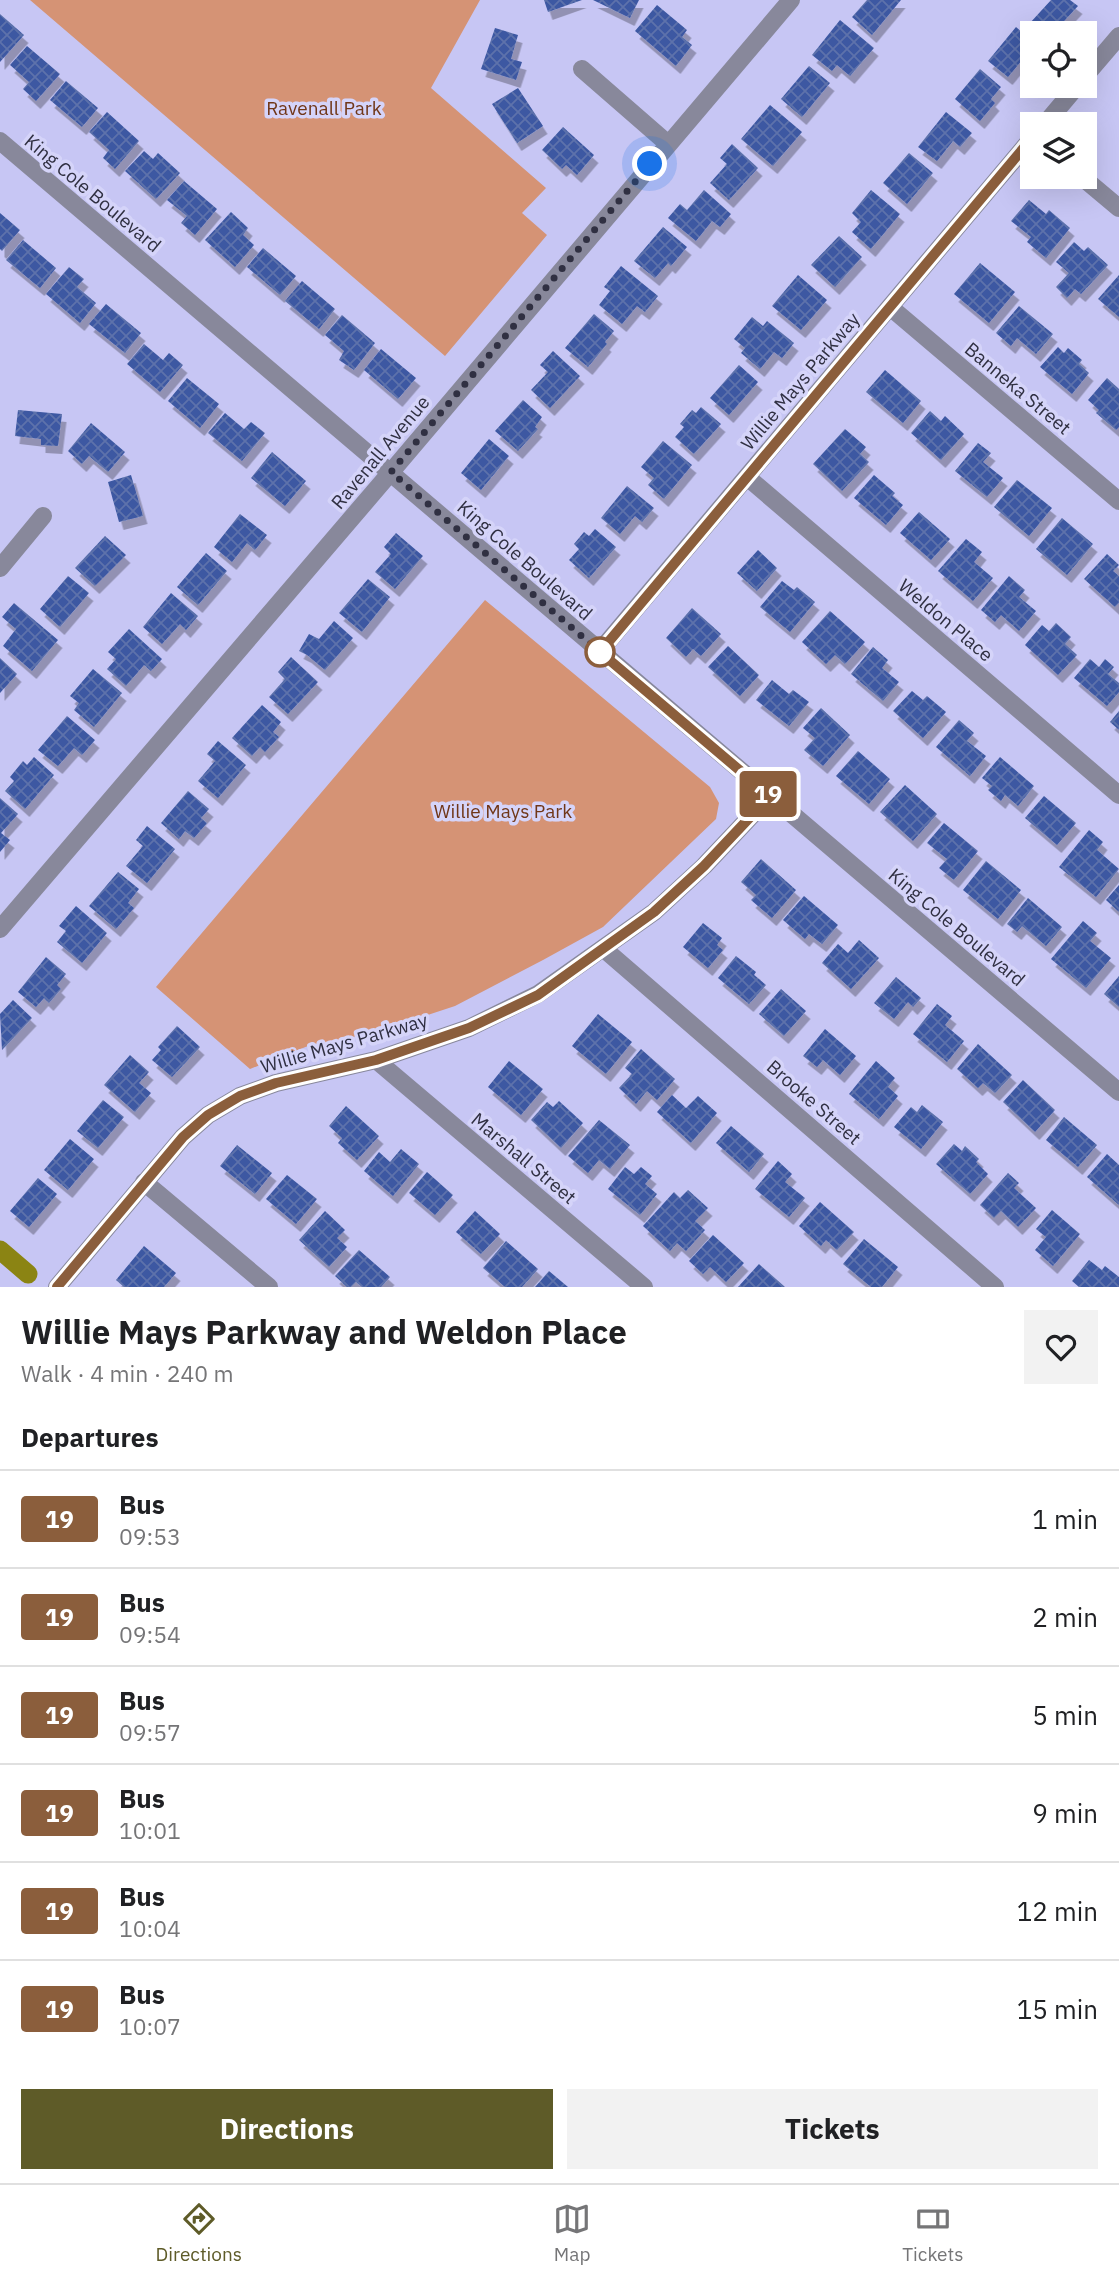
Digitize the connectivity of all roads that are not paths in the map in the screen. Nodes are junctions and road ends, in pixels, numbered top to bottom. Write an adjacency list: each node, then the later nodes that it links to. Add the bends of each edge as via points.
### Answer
1 (790, 0): 8 (street, Ravenall Avenue)
2 (1119, 36): 3 (street)
3 (1097, 62)
4 (582, 69): 8 (street)
5 (1067, 98): 6 (street)
6 (1055, 112)
7 (0, 141): 13 (street, King Cole Boulevard)
8 (667, 143): 13 (street, Ravenall Avenue)
9 (1020, 152): 12 (street, Willie Mays Parkway)
10 (1096, 189): 11 (street)
11 (1119, 208)
12 (890, 307): 14 (street, Willie Mays Parkway); 15 (street, Banneka Street)
13 (391, 472): 18 (street, King Cole Boulevard); 21 (street, Ravenall Avenue)
14 (747, 477): 18 (street, Willie Mays Parkway); 19 (street, Weldon Place)
15 (1119, 501)
16 (43, 516): 17 (street)
17 (0, 568)
18 (600, 652): 20 (street, King Cole Boulevard)
19 (1119, 795)
20 (770, 796): 22 (street, Willie Mays Parkway, via 704,866); 24 (street, King Cole Boulevard)
21 (0, 929)
22 (604, 949): 23 (street, Willie Mays Parkway, via 538,995 469,1028); 29 (street, Brooke Street)
23 (376, 1060): 25 (street, Willie Mays Parkway, via 240,1096 183,1137); 28 (street, Marshall Street)
24 (1119, 1092)
25 (144, 1182): 26 (street, Willie Mays Parkway); 27 (street)
26 (57, 1287)
27 (269, 1287)
28 (644, 1287)
29 (995, 1287)

